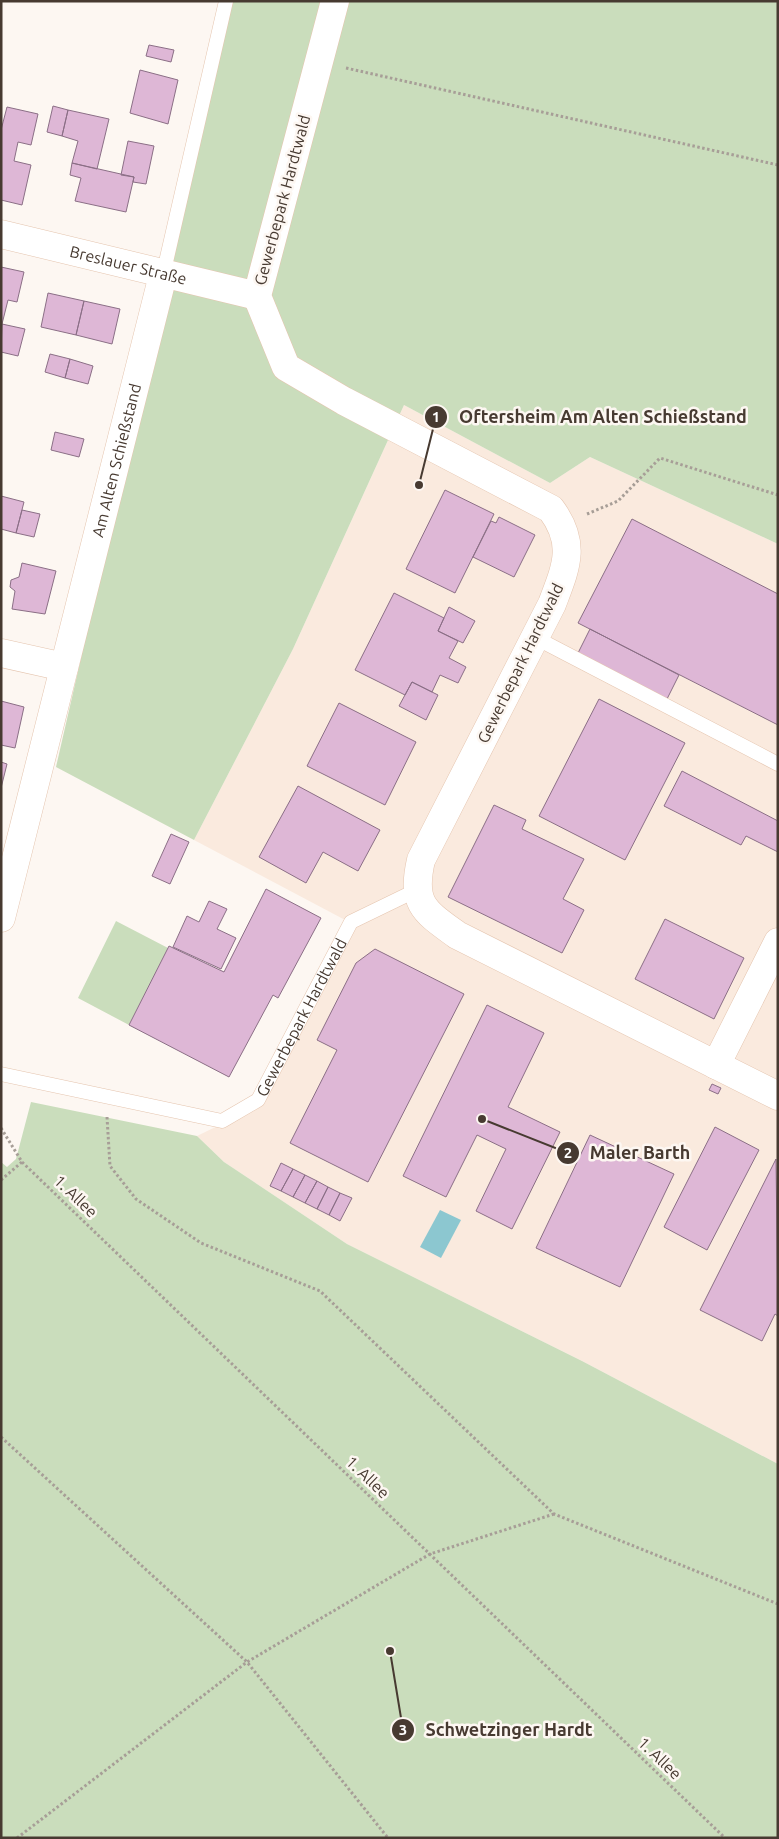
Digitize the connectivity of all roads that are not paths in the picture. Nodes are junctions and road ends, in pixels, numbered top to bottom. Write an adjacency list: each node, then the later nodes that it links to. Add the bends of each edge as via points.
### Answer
1 (226, 1): 4 (lane, Am Alten Schießstand)
2 (334, 1): 5 (street, Gewerbepark Hardtwald)
3 (1, 234): 4 (street, Breslauer Straße)
4 (163, 275): 5 (street, Breslauer Straße); 8 (street, Am Alten Schießstand)
5 (257, 296): 6 (street, Gewerbepark Hardtwald, via 286,367 344,401 551,509 562,524 567,545 566,566 552,604)
6 (534, 637): 9 (lane); 10 (street, Gewerbepark Hardtwald, via 421,860)
7 (1, 653): 8 (street)
8 (64, 667): 11 (street, Am Alten Schießstand)
9 (778, 764)
10 (417, 890): 13 (street, via 422,907 457,935); 14 (lane, Gewerbepark Hardtwald, via 351,922 258,1100 222,1121)
11 (1, 918)
12 (778, 942): 13 (street)
13 (716, 1065): 15 (street)
14 (1, 1074)
15 (778, 1096)

